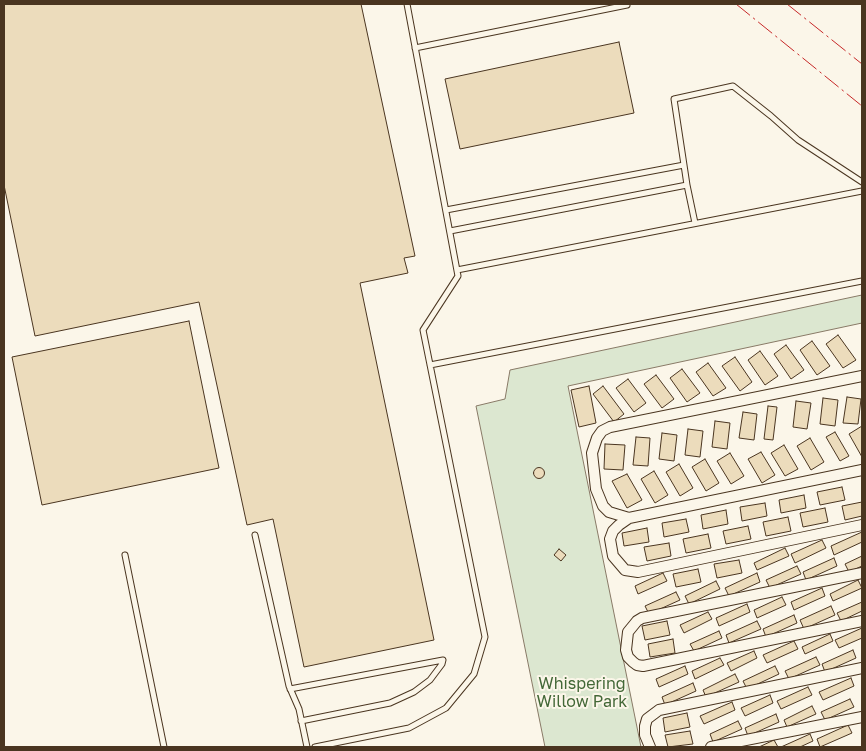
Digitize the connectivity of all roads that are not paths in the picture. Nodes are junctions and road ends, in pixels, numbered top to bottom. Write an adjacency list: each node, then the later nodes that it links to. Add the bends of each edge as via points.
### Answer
1 (407, 4): 3 (lane)
2 (625, 4): 3 (lane)
3 (415, 48): 8 (lane)
4 (684, 166): 5 (lane, via 674,99 733,86 798,140); 6 (lane); 8 (lane)
5 (862, 182)
6 (687, 185): 9 (lane); 10 (lane)
7 (862, 191): 9 (lane)
8 (446, 210): 10 (lane)
9 (695, 223): 11 (lane)
10 (450, 231): 11 (lane)
11 (457, 270): 13 (lane, via 458,276 423,330)
12 (862, 281): 13 (lane)
13 (430, 365): 28 (lane, via 485,637 474,674 446,708 409,728)
14 (862, 376): 16 (street, via 602,431 592,453 596,489 609,512)
15 (862, 470): 16 (street)
16 (629, 518): 17 (street, via 613,531 610,539 613,556 631,572)
17 (862, 524)
18 (256, 535): 23 (lane)
19 (125, 554): 26 (lane)
20 (862, 572): 21 (street, via 642,618 628,632 626,650 633,662 643,666)
21 (862, 621)
22 (862, 668): 29 (street, via 659,710 647,719 645,726)
23 (290, 689): 25 (lane); 25 (lane, via 443,660 430,680 390,703)
24 (862, 717): 30 (street)
25 (301, 720): 27 (lane)
26 (164, 747)
27 (307, 747)
28 (315, 747)
29 (650, 747)
30 (710, 747)

